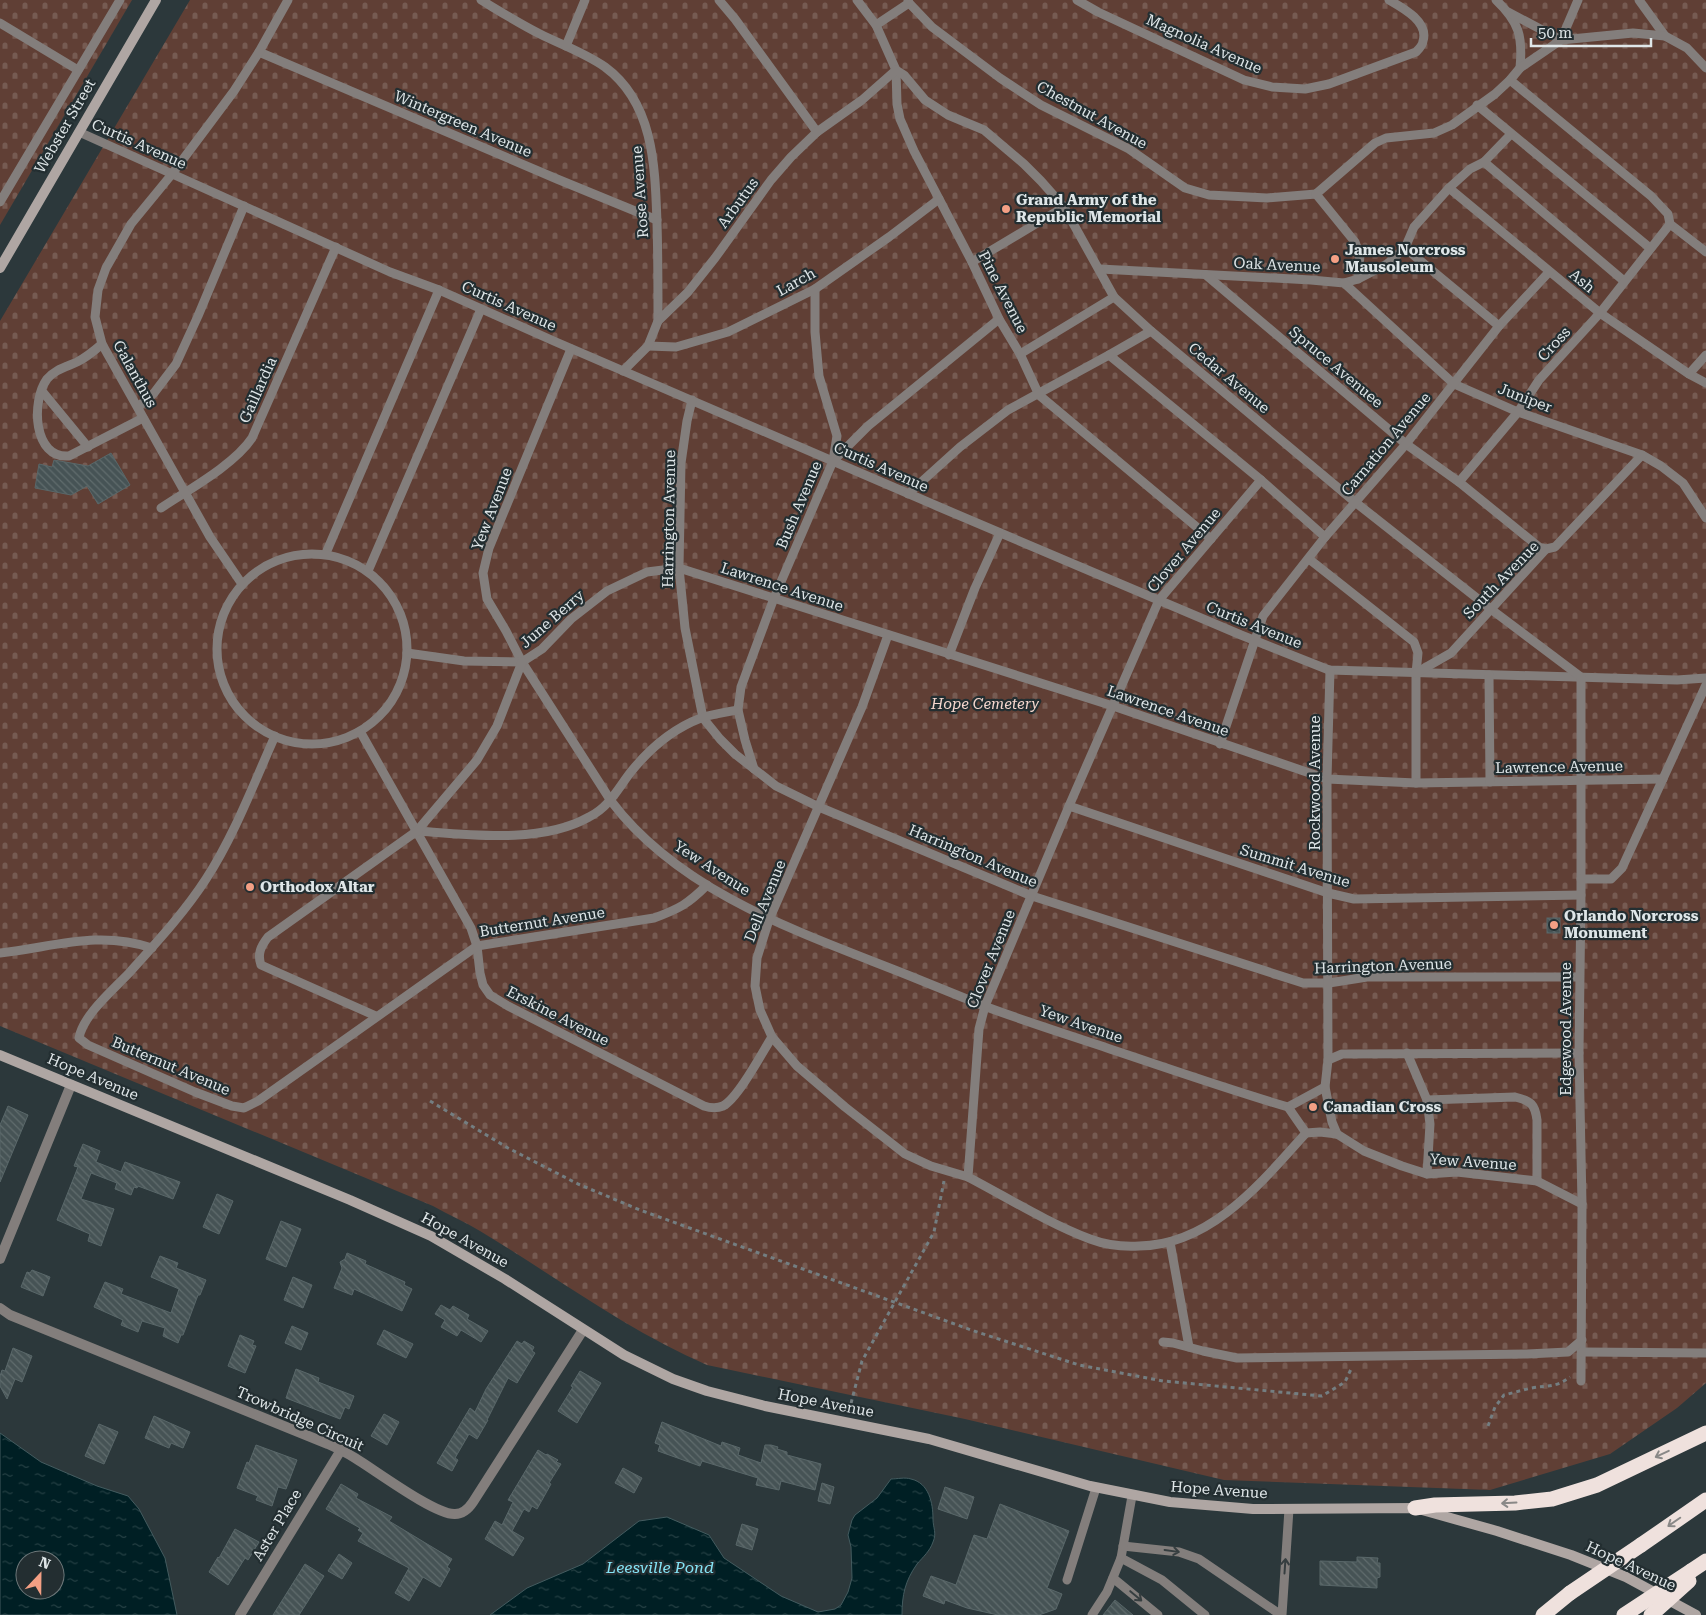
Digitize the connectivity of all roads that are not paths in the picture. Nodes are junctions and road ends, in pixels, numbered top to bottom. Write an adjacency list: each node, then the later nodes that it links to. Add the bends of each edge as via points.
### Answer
1 (120, 0): 23 (lane)
2 (156, 0): 27 (main road, Webster Street)
3 (288, 0): 20 (lane, Galanthus)
4 (481, 0): 19 (lane, Rose Avenue)
5 (585, 0): 19 (lane)
6 (719, 0): 28 (lane)
7 (856, 0): 16 (lane, Pine Avenue)
8 (1077, 0): 9 (lane, Magnolia Avenue, via 1244,80 1272,87 1306,88 1329,84 1416,52 1424,42 1423,30 1417,19)
9 (1389, 0)
10 (1496, 0): 14 (lane)
11 (1578, 0): 18 (lane)
12 (1639, 0): 17 (lane)
13 (909, 2): 16 (lane); 33 (lane, Chestnut Avenue, via 932,26 1000,78 1041,105 1129,149 1185,188 1218,196 1267,198)
14 (1508, 12): 18 (lane); 21 (lane, via 1518,30 1522,48)
15 (0, 24): 23 (lane)
16 (876, 25): 24 (lane, Pine Avenue)
17 (1665, 36): 18 (lane, via 1633,34); 22 (lane, via 1687,48)
18 (1561, 40): 21 (lane)
19 (566, 46): 38 (lane, Rose Avenue, via 604,67 623,83 639,108 650,136 656,175)
20 (258, 52): 31 (lane, Galanthus, via 234,91); 38 (lane, Wintergreen Avenue)
21 (1520, 68): 25 (lane)
22 (1706, 68)
23 (78, 70): 35 (lane)
24 (896, 70): 28 (lane, Arbutus, via 862,100); 34 (lane, Pine Avenue, via 900,119); 37 (lane, Cedar Avenue, via 925,100 948,115 984,130 1024,164)
25 (1510, 80): 26 (lane); 39 (lane, via 1651,196 1668,214)
26 (1477, 105): 29 (lane); 33 (lane, via 1452,125 1434,133 1386,138 1376,143)
27 (79, 132): 31 (lane, Curtis Avenue); 45 (main road, Webster Street)
28 (817, 132): 58 (lane, Arbutus, via 771,180 693,285)
29 (1511, 134): 30 (lane, Oak Avenue); 42 (lane)
30 (1484, 162): 32 (lane, Oak Avenue, via 1470,169); 50 (lane)
31 (172, 174): 36 (lane, Curtis Avenue); 61 (lane, Galanthus, via 131,224 106,268 98,290 95,317)
32 (1449, 188): 41 (lane, Oak Avenue, via 1414,227); 47 (lane, Ash)
33 (1316, 194): 49 (lane, via 1355,242 1360,256)
34 (939, 199): 44 (lane, Pine Avenue); 52 (lane, Larch)
35 (0, 201)
36 (244, 206): 40 (lane, Curtis Avenue); 74 (lane, via 176,364 154,393)
37 (1064, 207): 44 (lane); 46 (lane, Cedar Avenue)
38 (657, 220): 58 (lane, Rose Avenue)
39 (1670, 224): 42 (lane, Cross); 43 (lane)
40 (336, 248): 53 (lane, Curtis Avenue); 83 (lane, Gaillardia, via 252,438 242,452)
41 (1406, 248): 49 (lane, Oak Avenue, via 1387,264); 59 (lane)
42 (1650, 248): 50 (lane, Cross)
43 (1706, 252)
44 (972, 262): 57 (lane, Pine Avenue)
45 (0, 268)
46 (1100, 269): 48 (lane, Oak Avenue); 54 (lane, Cedar Avenue)
47 (1549, 272): 56 (lane, Ash); 59 (lane, Carnation Avenue)
48 (1206, 275): 51 (lane, Oak Avenue); 77 (lane, Spruce Avenuee)
49 (1358, 278): 51 (lane, Oak Avenue)
50 (1624, 281): 56 (lane, Cross)
51 (1344, 283): 70 (lane, Juniper)
52 (815, 289): 62 (lane, Larch, via 728,332 676,347); 80 (lane, via 819,376 837,436)
53 (439, 290): 55 (lane, Curtis Avenue); 92 (lane)
54 (1114, 297): 60 (lane, Cedar Avenue); 64 (lane)
55 (481, 309): 63 (lane, Curtis Avenue); 95 (lane)
56 (1600, 313): 68 (lane, Ash); 75 (lane, Cross, via 1539,380)
57 (999, 319): 64 (lane, Pine Avenue); 80 (lane, Bush Avenue, via 868,426)
58 (658, 321): 62 (lane, Arbutus)
59 (1499, 326): 70 (lane, Carnation Avenue)
60 (1150, 331): 65 (lane); 85 (lane, Cedar Avenue)
61 (102, 344): 71 (lane, via 92,354 52,374); 74 (lane, Galanthus)
62 (648, 346): 67 (lane, Arbutus)
63 (571, 349): 67 (lane, Curtis Avenue); 104 (lane, Yew Avenue, via 489,548 483,573 487,599)
64 (1020, 354): 72 (lane, Pine Avenue)
65 (1110, 355): 72 (lane); 81 (lane)
66 (1706, 355): 68 (lane)
67 (623, 371): 73 (lane, Curtis Avenue)
68 (1689, 374): 69 (lane, Ash)
69 (1706, 383)
70 (1454, 384): 75 (lane, Juniper); 77 (lane, Carnation Avenue)
71 (42, 391): 78 (lane); 78 (lane, via 37,422 48,450 63,457)
72 (1039, 394): 84 (lane, via 1008,410 960,446); 90 (lane, Pine Avenue)
73 (692, 400): 80 (lane, Curtis Avenue); 94 (lane, Harrington Avenue, via 680,463)
74 (138, 407): 76 (lane, Galanthus)
75 (1518, 412): 79 (lane, Juniper); 82 (lane, Cross)
76 (143, 418): 78 (lane); 83 (lane, Galanthus)
77 (1406, 444): 82 (lane, Spruce Avenuee); 85 (lane, Carnation Avenue)
78 (88, 447)
79 (1642, 455): 87 (lane, Juniper, via 1683,483); 91 (lane, South Avenue, via 1555,547)
80 (833, 461): 84 (lane, Curtis Avenue); 97 (lane, Bush Avenue)
81 (1261, 480): 89 (lane); 90 (lane, Clover Avenue)
82 (1459, 482): 91 (lane, Spruce Avenuee)
83 (184, 493): 86 (lane, Gaillardia); 96 (lane, Galanthus)
84 (908, 494): 88 (lane, Curtis Avenue)
85 (1355, 502): 89 (lane, Carnation Avenue); 99 (lane, Cedar Avenue)
86 (161, 508)
87 (1706, 518)
88 (1000, 533): 98 (lane, Curtis Avenue); 103 (lane)
89 (1326, 537): 93 (lane, Carnation Avenue)
90 (1211, 539): 98 (lane, Clover Avenue)
91 (1546, 549): 99 (lane, South Avenue)
92 (326, 553): 95 (lane, via 359,563); 96 (lane, via 279,562 260,570)
93 (1308, 559): 101 (lane, Carnation Avenue, via 1263,616); 106 (lane, via 1414,642 1418,653)
94 (679, 568): 97 (lane, Lawrence Avenue); 104 (lane, June Berry, via 647,572 607,591 571,618 542,649); 113 (lane, Harrington Avenue, via 685,628)
95 (368, 571): 102 (lane, via 395,602 404,629)
96 (242, 584): 115 (lane, via 220,625 216,649 220,675 232,701 242,713)
97 (774, 598): 100 (lane, Lawrence Avenue); 112 (lane, Bush Avenue, via 741,687)
98 (1159, 600): 101 (lane, Curtis Avenue); 111 (lane, Clover Avenue)
99 (1492, 610): 106 (lane, South Avenue, via 1452,653); 108 (lane, Cedar Avenue)
100 (888, 635): 103 (lane, Lawrence Avenue); 125 (lane, Dell Avenue, via 862,707)
101 (1254, 640): 105 (lane, Curtis Avenue); 116 (lane, Carnation Avenue)
102 (407, 653): 104 (lane, June Berry, via 464,661); 114 (lane, via 396,693 376,722)
103 (949, 655): 111 (lane, Lawrence Avenue)
104 (522, 662): 123 (lane, Yew Avenue); 126 (lane, via 497,726 477,760)
105 (1330, 670): 106 (lane, Curtis Avenue); 118 (lane, Rockwood Avenue)
106 (1416, 673): 107 (lane, Curtis Avenue); 122 (lane)
107 (1489, 675): 108 (lane, Curtis Avenue); 121 (lane)
108 (1581, 677): 109 (lane, Curtis Avenue); 120 (lane, Edgewood Avenue)
109 (1706, 678)
110 (1706, 685): 119 (lane)
111 (1113, 706): 116 (lane, Lawrence Avenue); 124 (lane, Clover Avenue)
112 (738, 710): 113 (lane); 117 (lane, Bush Avenue)
113 (703, 718): 117 (lane, Harrington Avenue, via 735,754); 123 (lane, via 667,736 645,755)
114 (361, 733): 115 (lane, via 323,744 307,744); 126 (lane, Erskine Avenue)
115 (275, 736): 134 (lane, Butternut Avenue, via 206,879)
116 (1220, 744): 118 (lane, Lawrence Avenue)
117 (754, 769): 125 (lane, Harrington Avenue, via 776,786)
118 (1328, 779): 122 (lane, Lawrence Avenue); 129 (lane, Rockwood Avenue)
119 (1663, 779): 120 (lane, Lawrence Avenue); 127 (lane, via 1622,868 1611,879)
120 (1580, 781): 121 (lane, Lawrence Avenue); 127 (lane, Edgewood Avenue)
121 (1490, 782): 122 (lane, Lawrence Avenue)
122 (1416, 783)
123 (611, 801): 126 (lane, via 590,817 561,829 536,833 496,835); 128 (lane, Yew Avenue, via 648,843)
124 (1069, 806): 129 (lane, Summit Avenue); 131 (lane, Clover Avenue)
125 (819, 807): 131 (lane, Harrington Avenue); 132 (lane, Dell Avenue)
126 (417, 831): 133 (lane, Erskine Avenue, via 471,928); 139 (lane, via 268,937 258,958 261,965)
127 (1581, 879): 130 (lane, Edgewood Avenue)
128 (707, 885): 132 (lane, Yew Avenue); 133 (lane, Butternut Avenue, via 676,910 654,918)
129 (1328, 893): 130 (lane, Summit Avenue, via 1354,899); 137 (lane, Rockwood Avenue)
130 (1581, 895): 136 (lane, Edgewood Avenue)
131 (1032, 896): 137 (lane, Harrington Avenue, via 1303,982); 138 (lane, Clover Avenue)
132 (769, 920): 138 (lane, Yew Avenue); 140 (lane, Dell Avenue, via 757,958 755,986 760,1010)
133 (477, 946): 139 (lane, Butternut Avenue); 140 (lane, Erskine Avenue, via 483,985 490,996 704,1106 724,1105 738,1091)
134 (152, 948): 135 (lane, via 114,939 70,941); 139 (lane, Butternut Avenue, via 91,1014 80,1029 79,1038 88,1046 232,1106 244,1108 258,1101)
135 (0, 954)
136 (1579, 977): 137 (lane, Harrington Avenue, via 1367,977); 142 (lane, Edgewood Avenue)
137 (1329, 983): 144 (lane, Rockwood Avenue)
138 (985, 1006): 148 (lane, Yew Avenue); 152 (lane, Clover Avenue, via 979,1029)
139 (376, 1016)
140 (772, 1037): 152 (lane, Dell Avenue, via 797,1066 905,1154)
141 (1407, 1053): 142 (lane); 144 (lane, via 1342,1054); 147 (lane)
142 (1579, 1053): 154 (lane, Edgewood Avenue)
143 (0, 1055): 145 (main road, Hope Avenue)
144 (1328, 1060): 146 (lane, Rockwood Avenue)
145 (71, 1085): 156 (street); 158 (main road, Hope Avenue, via 431,1236)
146 (1325, 1087): 148 (lane); 150 (lane, Rockwood Avenue)
147 (1427, 1100): 151 (lane, via 1430,1124); 153 (lane, via 1515,1097 1532,1103 1537,1120)
148 (1288, 1107): 149 (lane)
149 (1306, 1133): 150 (lane, Yew Avenue); 155 (lane, via 1257,1187 1221,1217)
150 (1337, 1134): 151 (lane, Yew Avenue, via 1364,1151)
151 (1428, 1174): 153 (lane, Yew Avenue, via 1458,1172)
152 (968, 1177): 155 (lane, via 1092,1240 1120,1247)
153 (1537, 1181): 154 (lane, Yew Avenue)
154 (1582, 1204): 159 (lane, Edgewood Avenue)
155 (1170, 1242): 161 (lane)
156 (0, 1259)
157 (0, 1308): 166 (street, Trowbridge Circuit, via 10,1315)
158 (583, 1330): 166 (street, Trowbridge Circuit, via 473,1502 462,1513 438,1510); 167 (main road, Hope Avenue, via 624,1355 673,1379 707,1391 929,1439)
159 (1582, 1340): 161 (lane, via 1568,1352 1527,1354 1237,1358); 162 (lane, Edgewood Avenue)
160 (1163, 1342): 161 (lane)
161 (1189, 1347)
162 (1582, 1352): 163 (lane); 164 (lane, Edgewood Avenue)
163 (1706, 1353)
164 (1581, 1381)
165 (1706, 1433): 170 (highway, one-way to 170, via 1597,1485 1552,1499)
166 (340, 1450): 178 (street, Aster Place)
167 (1096, 1488): 168 (main road, Hope Avenue); 177 (lane)
168 (1132, 1496): 171 (main road, Hope Avenue, via 1212,1507); 172 (lane)
169 (1706, 1500): 183 (highway, one-way to 183, bridge)
170 (1415, 1508): 171 (main road, Hope Avenue); 186 (main road, Hope Avenue, via 1571,1555 1626,1577)
171 (1289, 1509): 182 (lane, one-way to 171)
172 (1123, 1546): 173 (lane); 182 (lane, one-way to 182, via 1179,1552 1199,1559)
173 (1121, 1558): 176 (lane); 181 (lane, via 1162,1580)
174 (1706, 1561): 175 (highway)
175 (1698, 1570): 184 (highway, bridge); 185 (highway, bridge)
176 (1113, 1578): 179 (lane); 180 (lane, one-way to 180)
177 (1067, 1580)
178 (240, 1615)
179 (1092, 1615)
180 (1158, 1615)
181 (1205, 1615)
182 (1281, 1615)
183 (1542, 1615)
184 (1624, 1615)
185 (1651, 1615)
186 (1696, 1615)

